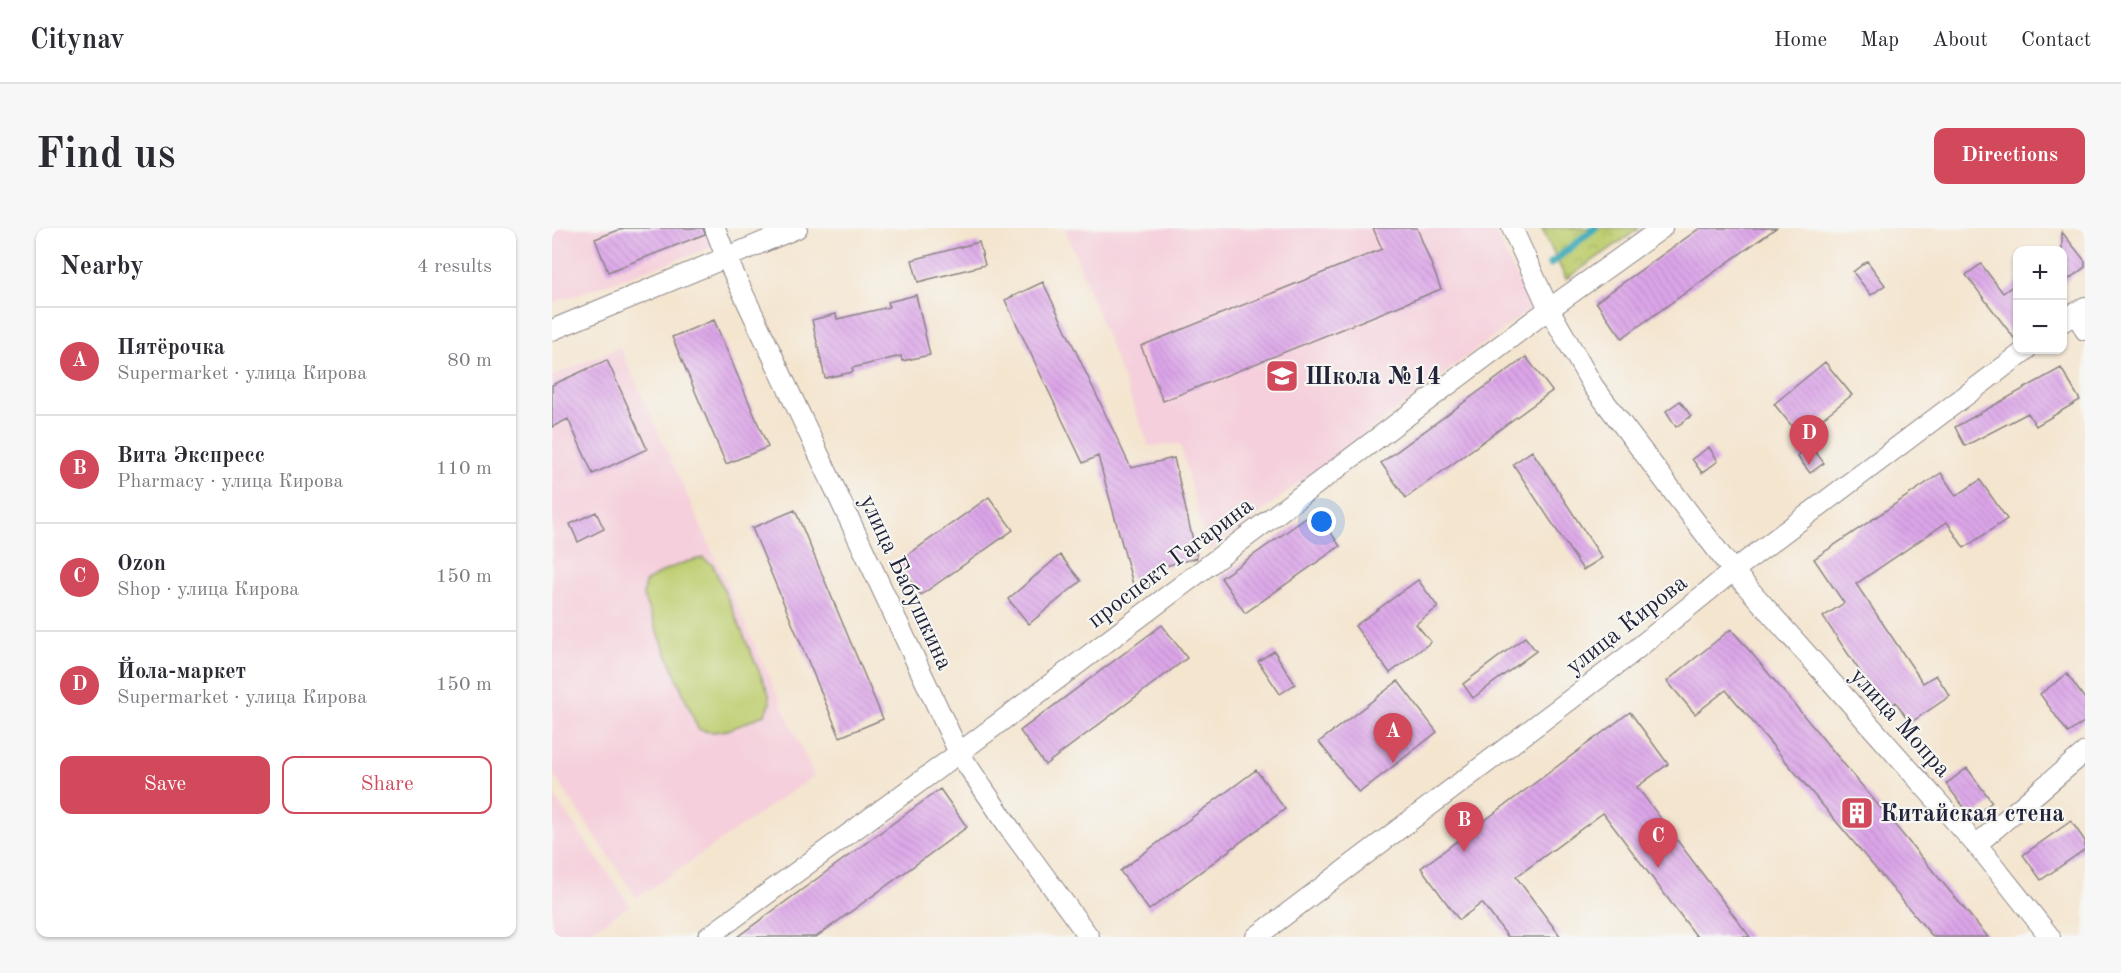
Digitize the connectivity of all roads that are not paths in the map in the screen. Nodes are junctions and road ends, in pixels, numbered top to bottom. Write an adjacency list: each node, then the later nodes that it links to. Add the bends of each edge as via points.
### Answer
1 (715, 228): 5 (street, улица Бабушкина)
2 (796, 228): 5 (street)
3 (1512, 228): 6 (street, улица Мопра)
4 (1662, 228): 6 (street, проспект Гагарина)
5 (726, 257): 8 (street); 13 (street, улица Бабушкина)
6 (1549, 309): 11 (street, улица Мопра, via 1593,386); 13 (street, проспект Гагарина)
7 (2074, 314): 9 (street)
8 (552, 330)
9 (2085, 330)
10 (2021, 354): 11 (street, улица Кирова)
11 (1733, 571): 14 (street, улица Мопра); 17 (street, улица Кирова, via 1628,656)
12 (2085, 752): 14 (street)
13 (959, 753): 15 (street, проспект Гагарина); 16 (street, улица Бабушкина)
14 (1976, 845): 18 (street, улица Мопра)
15 (708, 937)
16 (1089, 937)
17 (1256, 937)
18 (2049, 937)

